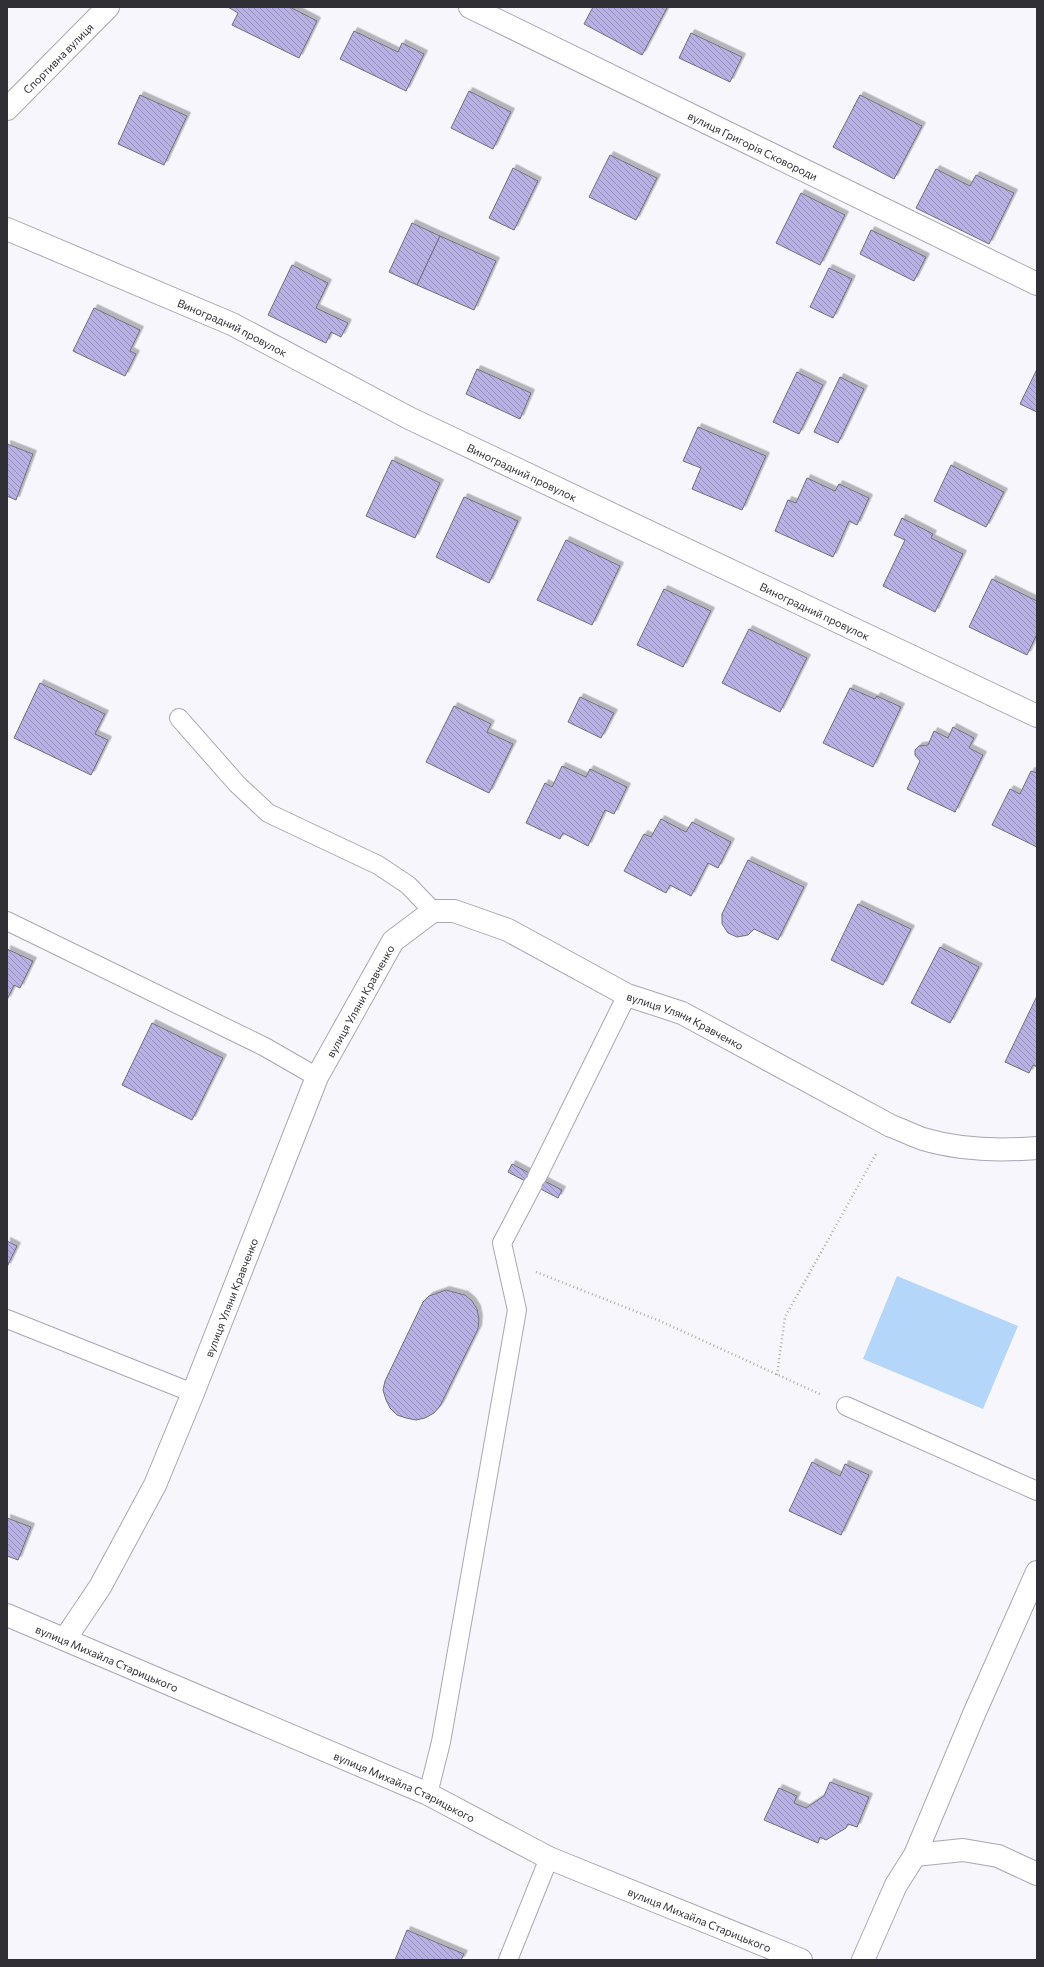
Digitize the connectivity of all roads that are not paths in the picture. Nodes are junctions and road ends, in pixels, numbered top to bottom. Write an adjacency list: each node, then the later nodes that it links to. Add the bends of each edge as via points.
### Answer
1 (108, 7): 3 (street, Спортивна вулиця)
2 (470, 7): 5 (street, вулиця Григорія Сковороди)
3 (7, 109)
4 (7, 229): 6 (street, Виноградний провулок, via 232,324 409,418)
5 (1037, 284)
6 (1037, 716)
7 (179, 718): 8 (lane, via 237,784 268,813 378,865 408,885)
8 (433, 911): 10 (street, вулиця Уляни Кравченко, via 454,911 508,930); 11 (street, вулиця Уляни Кравченко, via 393,941)
9 (7, 921): 11 (lane, via 265,1047)
10 (627, 995): 12 (street, вулиця Уляни Кравченко, via 682,1013 891,1126 923,1139 960,1147 1003,1150); 20 (lane, via 502,1243 517,1310 440,1742)
11 (317, 1077): 14 (street, вулиця Уляни Кравченко)
12 (1037, 1148)
13 (7, 1319): 14 (lane)
14 (193, 1393): 19 (street, вулиця Уляни Кравченко, via 155,1485 100,1586)
15 (846, 1406): 16 (lane)
16 (1037, 1491)
17 (1037, 1572): 21 (street)
18 (7, 1615): 19 (street, вулиця Михайла Старицького)
19 (65, 1639): 20 (street, вулиця Михайла Старицького)
20 (428, 1794): 22 (street, вулиця Михайла Старицького)
21 (915, 1855): 23 (street, via 963,1850 998,1856); 26 (street, via 896,1885)
22 (549, 1858): 24 (lane); 25 (street, вулиця Михайла Старицького)
23 (1037, 1874)
24 (508, 1960)
25 (801, 1960)
26 (863, 1960)

